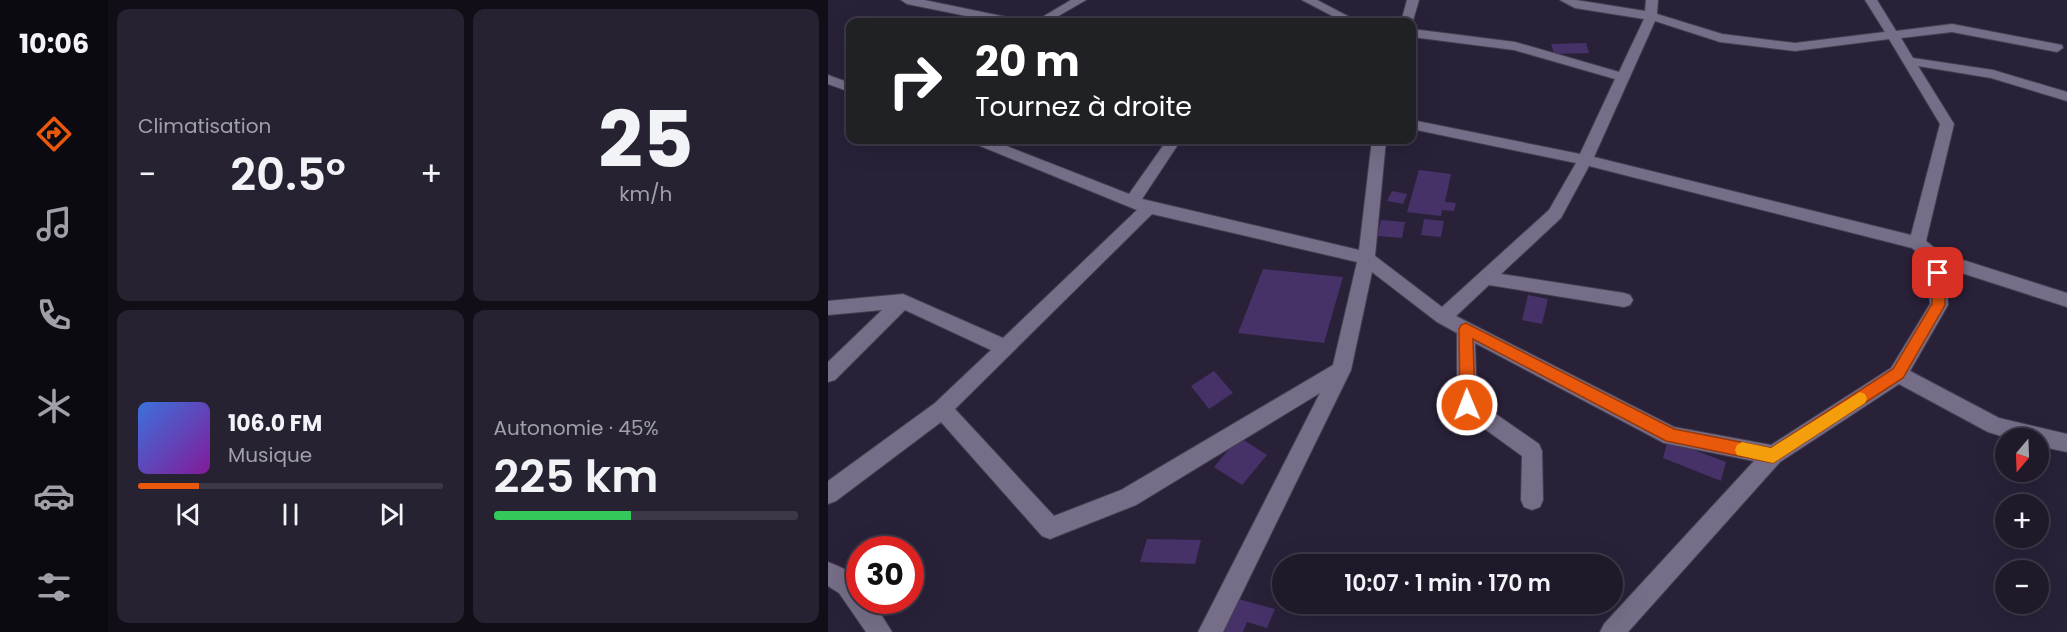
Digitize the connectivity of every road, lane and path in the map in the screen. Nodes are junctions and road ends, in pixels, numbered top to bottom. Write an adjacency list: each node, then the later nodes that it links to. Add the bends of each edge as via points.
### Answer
1 (907, 0): 9 (street)
2 (1080, 0): 10 (street)
3 (1308, 0): 11 (street)
4 (1413, 0): 12 (street)
5 (1566, 0): 8 (street)
6 (1652, 0): 8 (street)
7 (1871, 0): 13 (street)
8 (1651, 16): 13 (street, via 1720,38 1795,47); 17 (street)
9 (992, 18)
10 (1047, 18)
11 (1345, 18)
12 (1408, 18)
13 (1892, 33): 15 (street, via 1952,28); 16 (street)
14 (1416, 34): 17 (street, via 1515,46)
15 (2057, 48)
16 (1909, 61): 20 (street, via 1993,74); 27 (street, via 1947,124)
17 (1622, 77): 25 (street)
18 (828, 79): 19 (street)
19 (846, 86)
20 (2067, 97)
21 (1416, 125): 25 (street)
22 (988, 144): 26 (street)
23 (1172, 144): 26 (street)
24 (1379, 144): 28 (street)
25 (1585, 160): 27 (street); 30 (street, via 1554,214)
26 (1141, 205): 28 (street); 37 (street)
27 (1917, 243): 29 (street)
28 (1366, 258): 35 (street); 38 (street)
29 (1935, 258): 32 (street); 40 (street, via 1939,305)
30 (1485, 278): 31 (street); 35 (street)
31 (1624, 300)
32 (2067, 300)
33 (903, 301): 34 (street); 37 (street); 39 (street)
34 (828, 308)
35 (1443, 317): 36 (street)
36 (1466, 329): 43 (street, via 1671,436); 45 (street, via 1467,405 1532,451)
37 (1005, 348): 41 (street)
38 (1341, 370): 41 (street, via 1128,498 1050,528); 48 (street)
39 (828, 374)
40 (1898, 374): 42 (street, via 1995,426); 43 (street)
41 (942, 409): 44 (street)
42 (2067, 442)
43 (1773, 455): 49 (street)
44 (828, 494)
45 (1533, 500)
46 (828, 573): 47 (street, via 847,585)
47 (880, 632)
48 (1210, 632)
49 (1612, 632)

